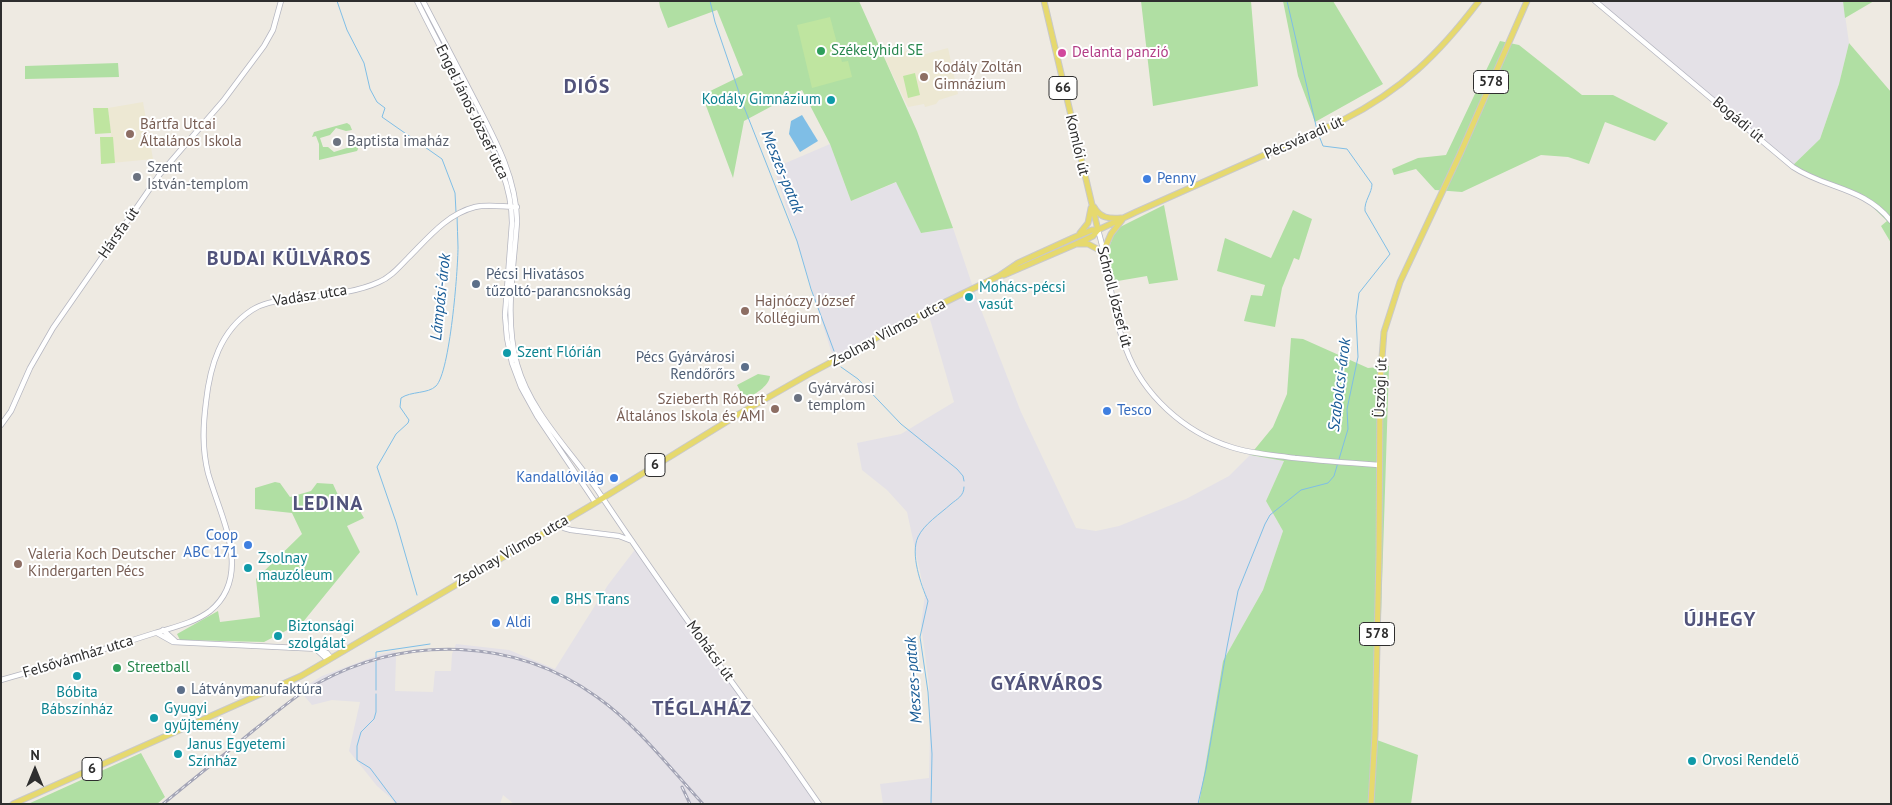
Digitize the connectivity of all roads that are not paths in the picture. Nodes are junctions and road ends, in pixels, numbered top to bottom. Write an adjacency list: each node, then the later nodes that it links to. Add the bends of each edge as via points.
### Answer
1 (281, 1): 17 (street, Hársfa út, via 273,30 264,46 223,101 160,174 52,328)
2 (417, 1): 9 (street, Engel János József utca, via 493,149)
3 (423, 1): 9 (street, Engel János József utca, via 500,149 510,176)
4 (1044, 1): 8 (main road, Komlói út / 66)
5 (1479, 1): 10 (main road, Pécsváradi út / 6, via 1439,49 1407,80 1370,106)
6 (1527, 1): 18 (main road, Üszögi út / 578, via 1390,310 1381,354)
7 (1595, 1): 11 (street, Bogádi út, via 1793,167 1807,176 1869,200)
8 (1091, 202): 10 (main road, via 1101,216); 12 (main road, Komlói út / 66); 13 (main road, via 1088,223)
9 (514, 207): 19 (street, Engel János József utca, via 510,312 517,363 534,402); 20 (street, Engel János József utca, via 505,315 512,363 537,416); 25 (street, Vadász utca, via 478,207 459,214 439,227 383,281 341,292 261,305 242,318 225,338 212,365 202,437 208,472 230,545 231,576 224,594 209,612)
10 (1124, 218): 12 (main road, Pécsváradi út / 6); 15 (main road, via 1111,234)
11 (1891, 221)
12 (1098, 230): 13 (main road, Zsolnay Vilmos utca / 6); 14 (main road, Zsolnay Vilmos utca / 6); 15 (street, Schroll József út)
13 (1075, 237): 16 (main road, Zsolnay Vilmos utca / 6)
14 (1076, 244): 15 (main road, via 1088,244); 16 (main road, Zsolnay Vilmos utca / 6)
15 (1103, 252): 18 (street, Schroll József út, via 1121,336 1146,386 1167,410 1192,429 1224,445 1248,452)
16 (999, 276): 19 (main road, Zsolnay Vilmos utca / 6, via 808,374)
17 (1, 425)
18 (1379, 465): 34 (main road, Üszögi út / 578)
19 (602, 498): 20 (main road, Zsolnay Vilmos utca / 6); 22 (street, Mohácsi út)
20 (595, 502): 21 (main road, Zsolnay Vilmos utca / 6)
21 (560, 523): 23 (street, via 571,530); 30 (main road, Zsolnay Vilmos utca / 6)
22 (622, 527): 23 (street); 24 (street, Mohácsi út)
23 (613, 535): 24 (street)
24 (633, 542): 33 (street, Mohácsi út)
25 (172, 628): 26 (street, Vadász utca); 28 (street)
26 (163, 630): 27 (street, Vadász utca); 28 (street)
27 (155, 633): 29 (street); 31 (street, Felsővámház utca)
28 (172, 638): 29 (street)
29 (177, 643): 30 (street, via 313,648)
30 (330, 659): 32 (main road, Zsolnay Vilmos utca / 6, via 267,692)
31 (1, 680)
32 (13, 804)
33 (819, 804)
34 (1371, 804)

